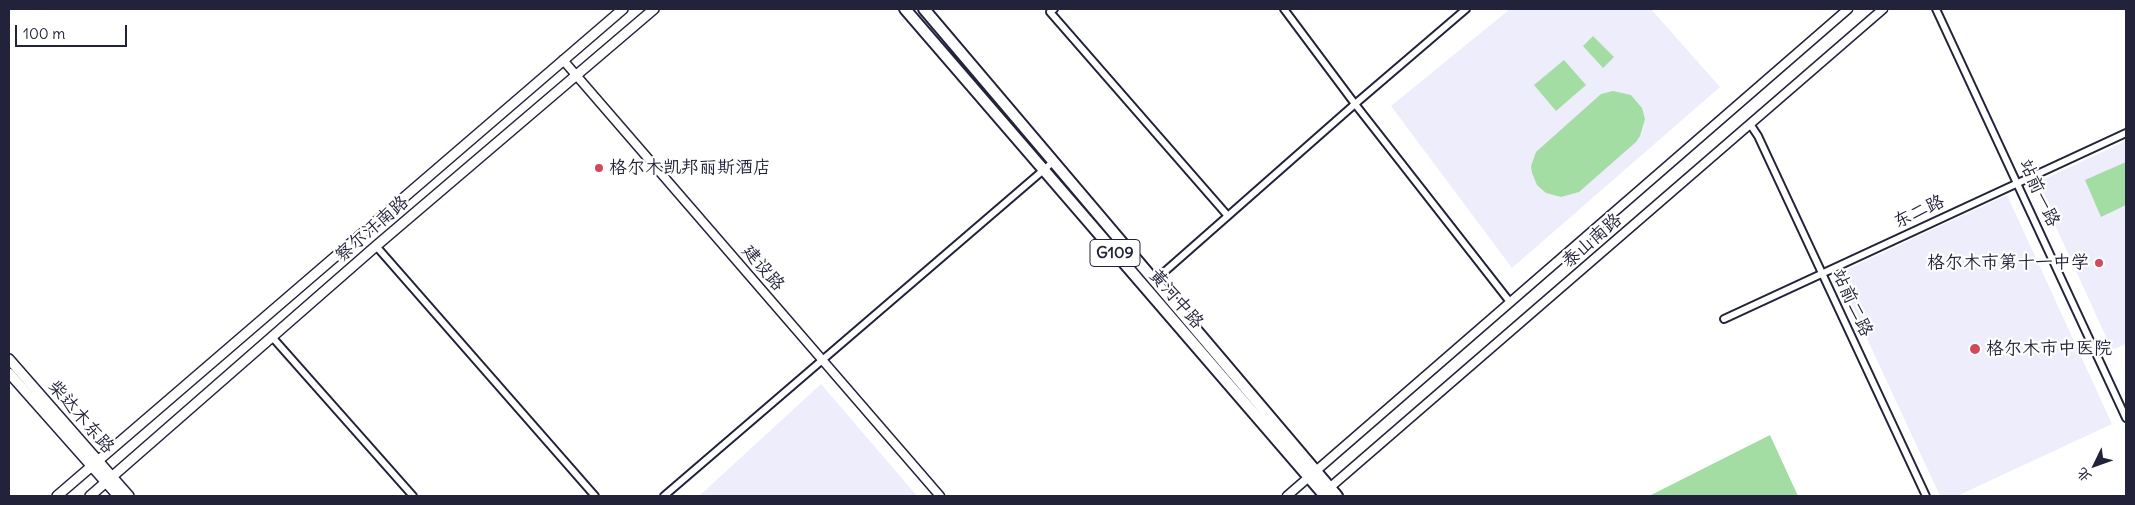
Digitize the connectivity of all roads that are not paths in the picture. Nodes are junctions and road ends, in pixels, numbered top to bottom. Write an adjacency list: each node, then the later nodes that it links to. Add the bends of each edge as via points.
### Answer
1 (622, 9): 11 (main road, 察尔汗南路)
2 (654, 9): 12 (main road, 察尔汗南路)
3 (905, 9): 17 (highway, 黄河中路 / G109)
4 (924, 9): 16 (highway, 黄河中路 / G109)
5 (1054, 9): 19 (street, via 1050,12)
6 (1284, 9): 13 (street)
7 (1466, 9): 13 (street)
8 (1848, 9): 23 (street, 泰山南路)
9 (1883, 9): 14 (street, 泰山南路)
10 (1936, 9): 18 (street, 站前一路)
11 (563, 60): 12 (street, 建设路); 30 (main road, 察尔汗南路)
12 (576, 76): 20 (main road, 察尔汗南路); 27 (street, 建设路)
13 (1355, 104): 19 (street); 23 (street)
14 (1750, 124): 21 (street, 站前二路); 34 (street, 泰山南路)
15 (2126, 133): 18 (street, 东二路)
16 (1054, 161): 17 (street); 22 (highway, 黄河中路 / G109)
17 (1044, 170): 27 (street); 32 (highway, 黄河中路 / G109)
18 (2018, 183): 21 (street, 东二路); 29 (street, 站前一路)
19 (1228, 216): 22 (street)
20 (376, 246): 25 (main road, 察尔汗南路); 40 (street)
21 (1822, 274): 24 (street, 东二路); 45 (street, 站前二路)
22 (1154, 280): 32 (highway, 黄河中路 / G109)
23 (1510, 302): 32 (street, 泰山南路)
24 (1724, 319)
25 (274, 338): 33 (main road, 察尔汗南路); 39 (street)
26 (9, 359): 30 (main road, 柴达木东路)
27 (822, 360): 41 (street); 42 (street, 建设路)
28 (9, 373): 31 (main road, 柴达木东路)
29 (2126, 418)
30 (98, 460): 31 (main road, 察尔汗南路); 33 (main road, 柴达木东路)
31 (91, 467): 33 (main road, 柴达木东路); 35 (main road, 察尔汗南路)
32 (1313, 474): 34 (highway, 黄河中路 / G109); 43 (street, 泰山南路)
33 (109, 480): 36 (main road, 察尔汗南路); 37 (main road, 柴达木东路); 38 (main road, 柴达木东路)
34 (1325, 493): 44 (highway, 黄河中路 / G109)
35 (57, 496)
36 (90, 496)
37 (118, 496)
38 (129, 496)
39 (413, 496)
40 (595, 496)
41 (664, 496)
42 (940, 496)
43 (1287, 496)
44 (1338, 496)
45 (1926, 496)

